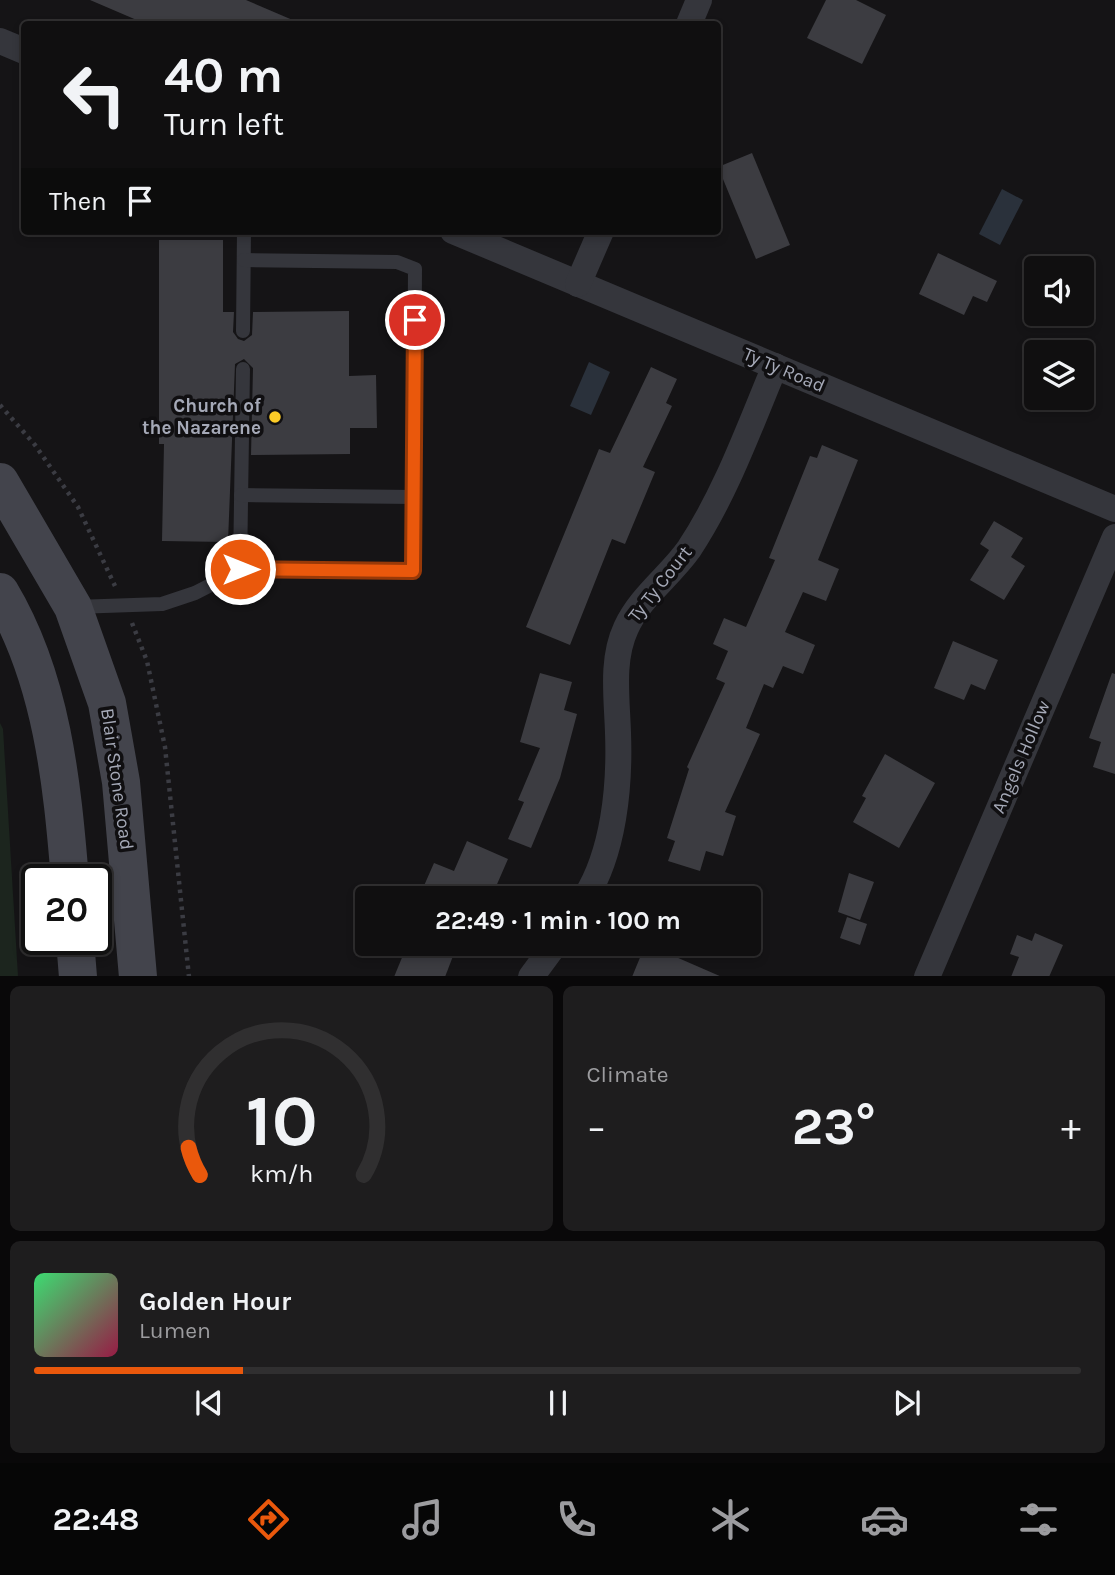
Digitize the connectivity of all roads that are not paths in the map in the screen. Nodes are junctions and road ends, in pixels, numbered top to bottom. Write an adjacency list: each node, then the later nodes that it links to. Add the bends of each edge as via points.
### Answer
1 (699, 0): 2 (street)
2 (690, 21)
3 (0, 41): 4 (street)
4 (21, 50)
5 (244, 235): 8 (lane)
6 (462, 235): 9 (street, Ty Ty Road)
7 (599, 235): 9 (street)
8 (244, 260): 10 (lane); 15 (lane, via 397,261 415,269)
9 (578, 284): 11 (street, Ty Ty Road)
10 (243, 331)
11 (775, 366): 16 (street, Ty Ty Road); 22 (street, Ty Ty Court, via 723,489 688,550 626,628 617,657 618,747 612,819)
12 (243, 369): 14 (lane)
13 (0, 482): 20 (main road, Blair Stone Road)
14 (241, 495): 15 (lane); 18 (lane)
15 (414, 497): 18 (lane, via 413,571)
16 (1115, 509)
17 (1115, 537): 28 (street, Angels Hollow)
18 (242, 569): 20 (lane, via 162,604)
19 (4, 598): 20 (main road); 21 (main road, via 37,676 62,775)
20 (73, 607): 26 (main road, Blair Stone Road, via 107,703 121,782)
21 (69, 864)
22 (590, 886)
23 (77, 955): 25 (main road)
24 (546, 956): 27 (street)
25 (79, 976)
26 (138, 976)
27 (531, 976)
28 (927, 976)

